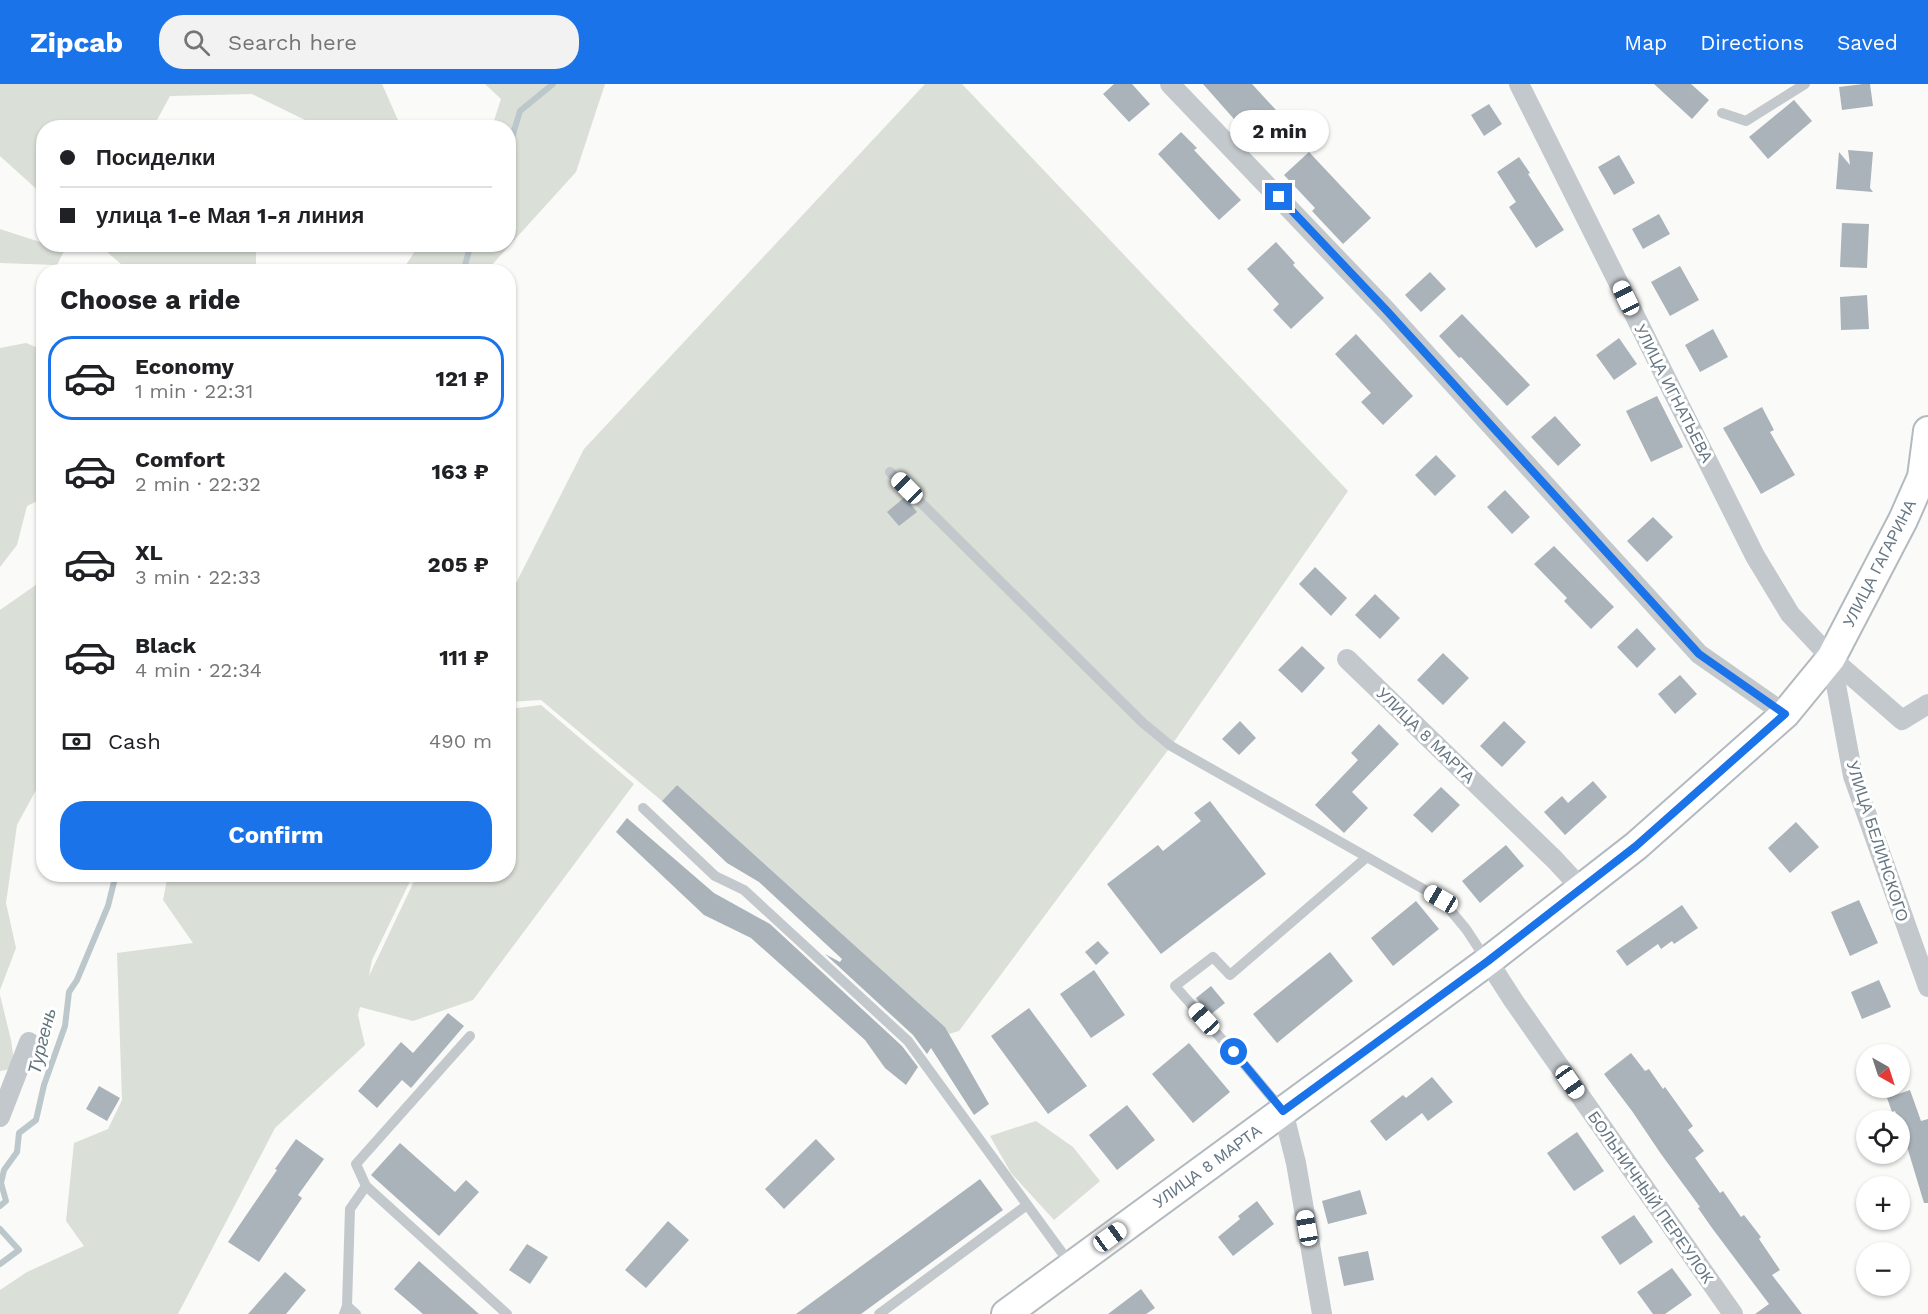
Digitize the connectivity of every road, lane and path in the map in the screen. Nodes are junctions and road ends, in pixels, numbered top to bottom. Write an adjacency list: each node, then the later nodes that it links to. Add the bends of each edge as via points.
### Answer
1 (1170, 84): 10 (street, via 1387,311 1699,654)
2 (1519, 84): 7 (street, УЛИЦА ИГНАТЬЕВА, via 1755,556 1790,614)
3 (1805, 84): 4 (lane, via 1746,121)
4 (1722, 113)
5 (1928, 430): 7 (main road, УЛИЦА ГАГАРИНА, via 1922,477)
6 (890, 472): 12 (lane, via 1143,723 1171,746)
7 (1831, 658): 9 (street, via 1902,720); 10 (main road, УЛИЦА 8 МАРТА); 15 (street, УЛИЦА БЕЛИНСКОГО, via 1853,776)
8 (1347, 659): 13 (street, УЛИЦА 8 МАРТА)
9 (1928, 704)
10 (1785, 714): 13 (main road, УЛИЦА 8 МАРТА, via 1636,846)
11 (643, 808): 21 (lane, via 715,876 744,890 908,1041)
12 (1367, 857): 14 (lane, via 1441,899); 18 (lane, via 1230,975 1213,957 1175,986)
13 (1581, 888): 14 (main road, УЛИЦА 8 МАРТА)
14 (1488, 961): 18 (main road, УЛИЦА 8 МАРТА); 29 (street, БОЛЬНИЧНЫЙ ПЕРЕУЛОК)
15 (1928, 987)
16 (470, 1036): 20 (lane, via 356,1164)
17 (29, 1042): 19 (street)
18 (1283, 1111): 22 (main road, УЛИЦА 8 МАРТА); 28 (street)
19 (0, 1117)
20 (366, 1186): 23 (lane, via 350,1209); 25 (lane)
21 (1028, 1204): 22 (lane); 26 (lane)
22 (1071, 1265): 27 (main road, УЛИЦА 8 МАРТА)
23 (345, 1310): 24 (lane)
24 (356, 1314)
25 (507, 1314)
26 (879, 1314)
27 (1006, 1314)
28 (1322, 1314)
29 (1733, 1314)

